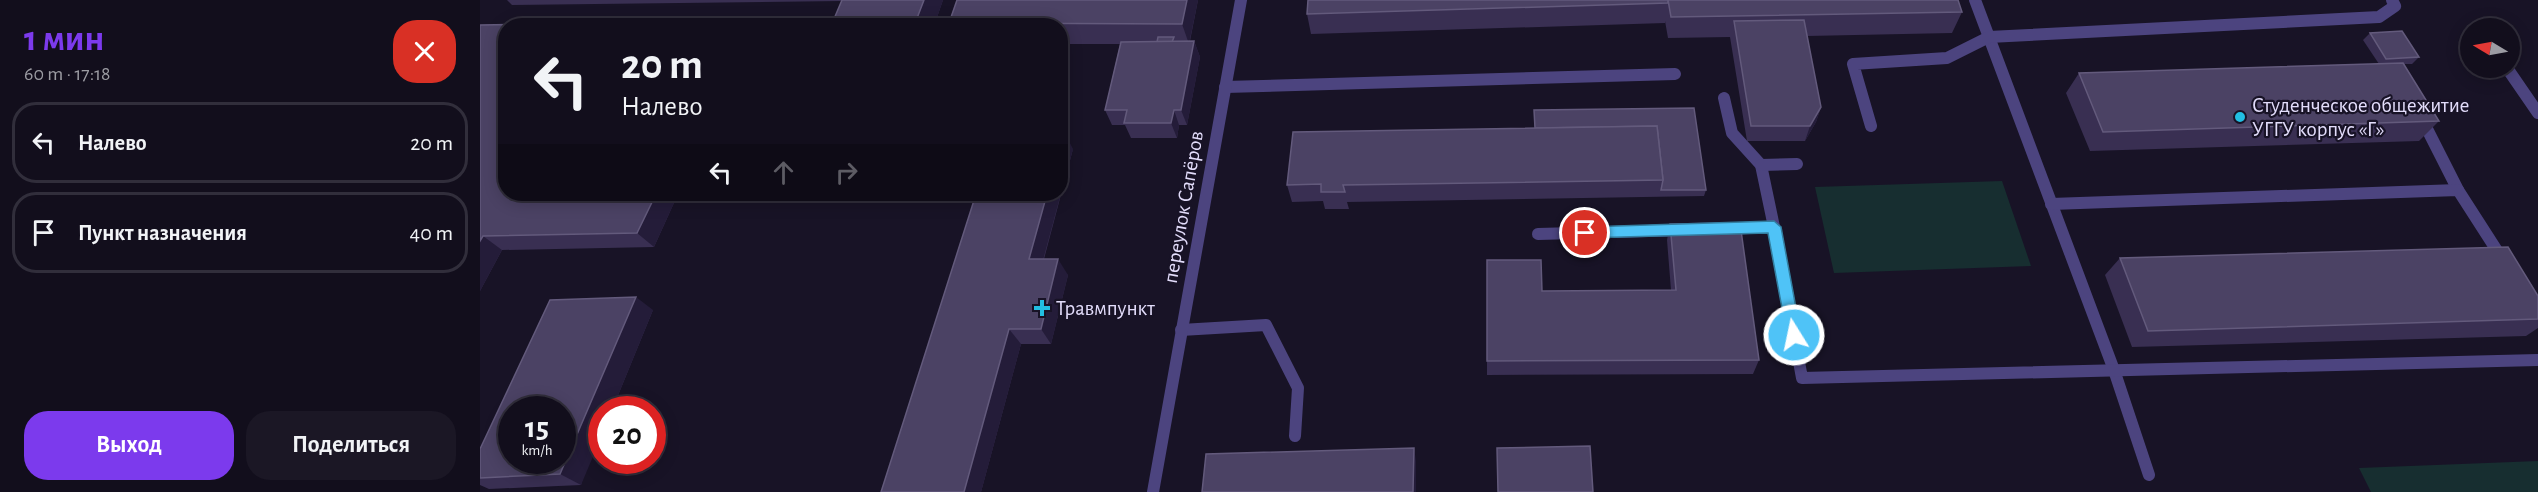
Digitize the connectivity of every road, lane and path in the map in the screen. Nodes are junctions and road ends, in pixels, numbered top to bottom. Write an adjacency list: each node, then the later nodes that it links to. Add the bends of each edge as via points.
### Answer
1 (1241, 0): 7 (street, переулок Сапёров)
2 (1975, 0): 4 (street)
3 (2392, 0): 4 (street, via 2395,6 2379,17)
4 (1989, 37): 11 (street, via 1947,58 1853,64); 15 (street)
5 (1675, 74): 7 (street)
6 (2514, 78): 10 (street)
7 (1225, 87): 19 (street, переулок Сапёров)
8 (1724, 98): 13 (street, via 1732,133)
9 (2416, 107): 14 (street)
10 (2538, 113)
11 (1871, 126)
12 (1797, 164): 13 (street)
13 (1761, 165): 16 (street)
14 (2458, 190): 15 (street); 18 (street)
15 (2051, 204): 21 (street)
16 (1774, 227): 17 (street); 21 (street, via 1802,378)
17 (1538, 234)
18 (2507, 266)
19 (1181, 330): 22 (street, via 1266,325 1298,388); 24 (street, переулок Сапёров)
20 (2538, 360): 21 (street)
21 (2114, 370): 23 (street)
22 (1295, 436)
23 (2149, 475)
24 (1153, 492)

